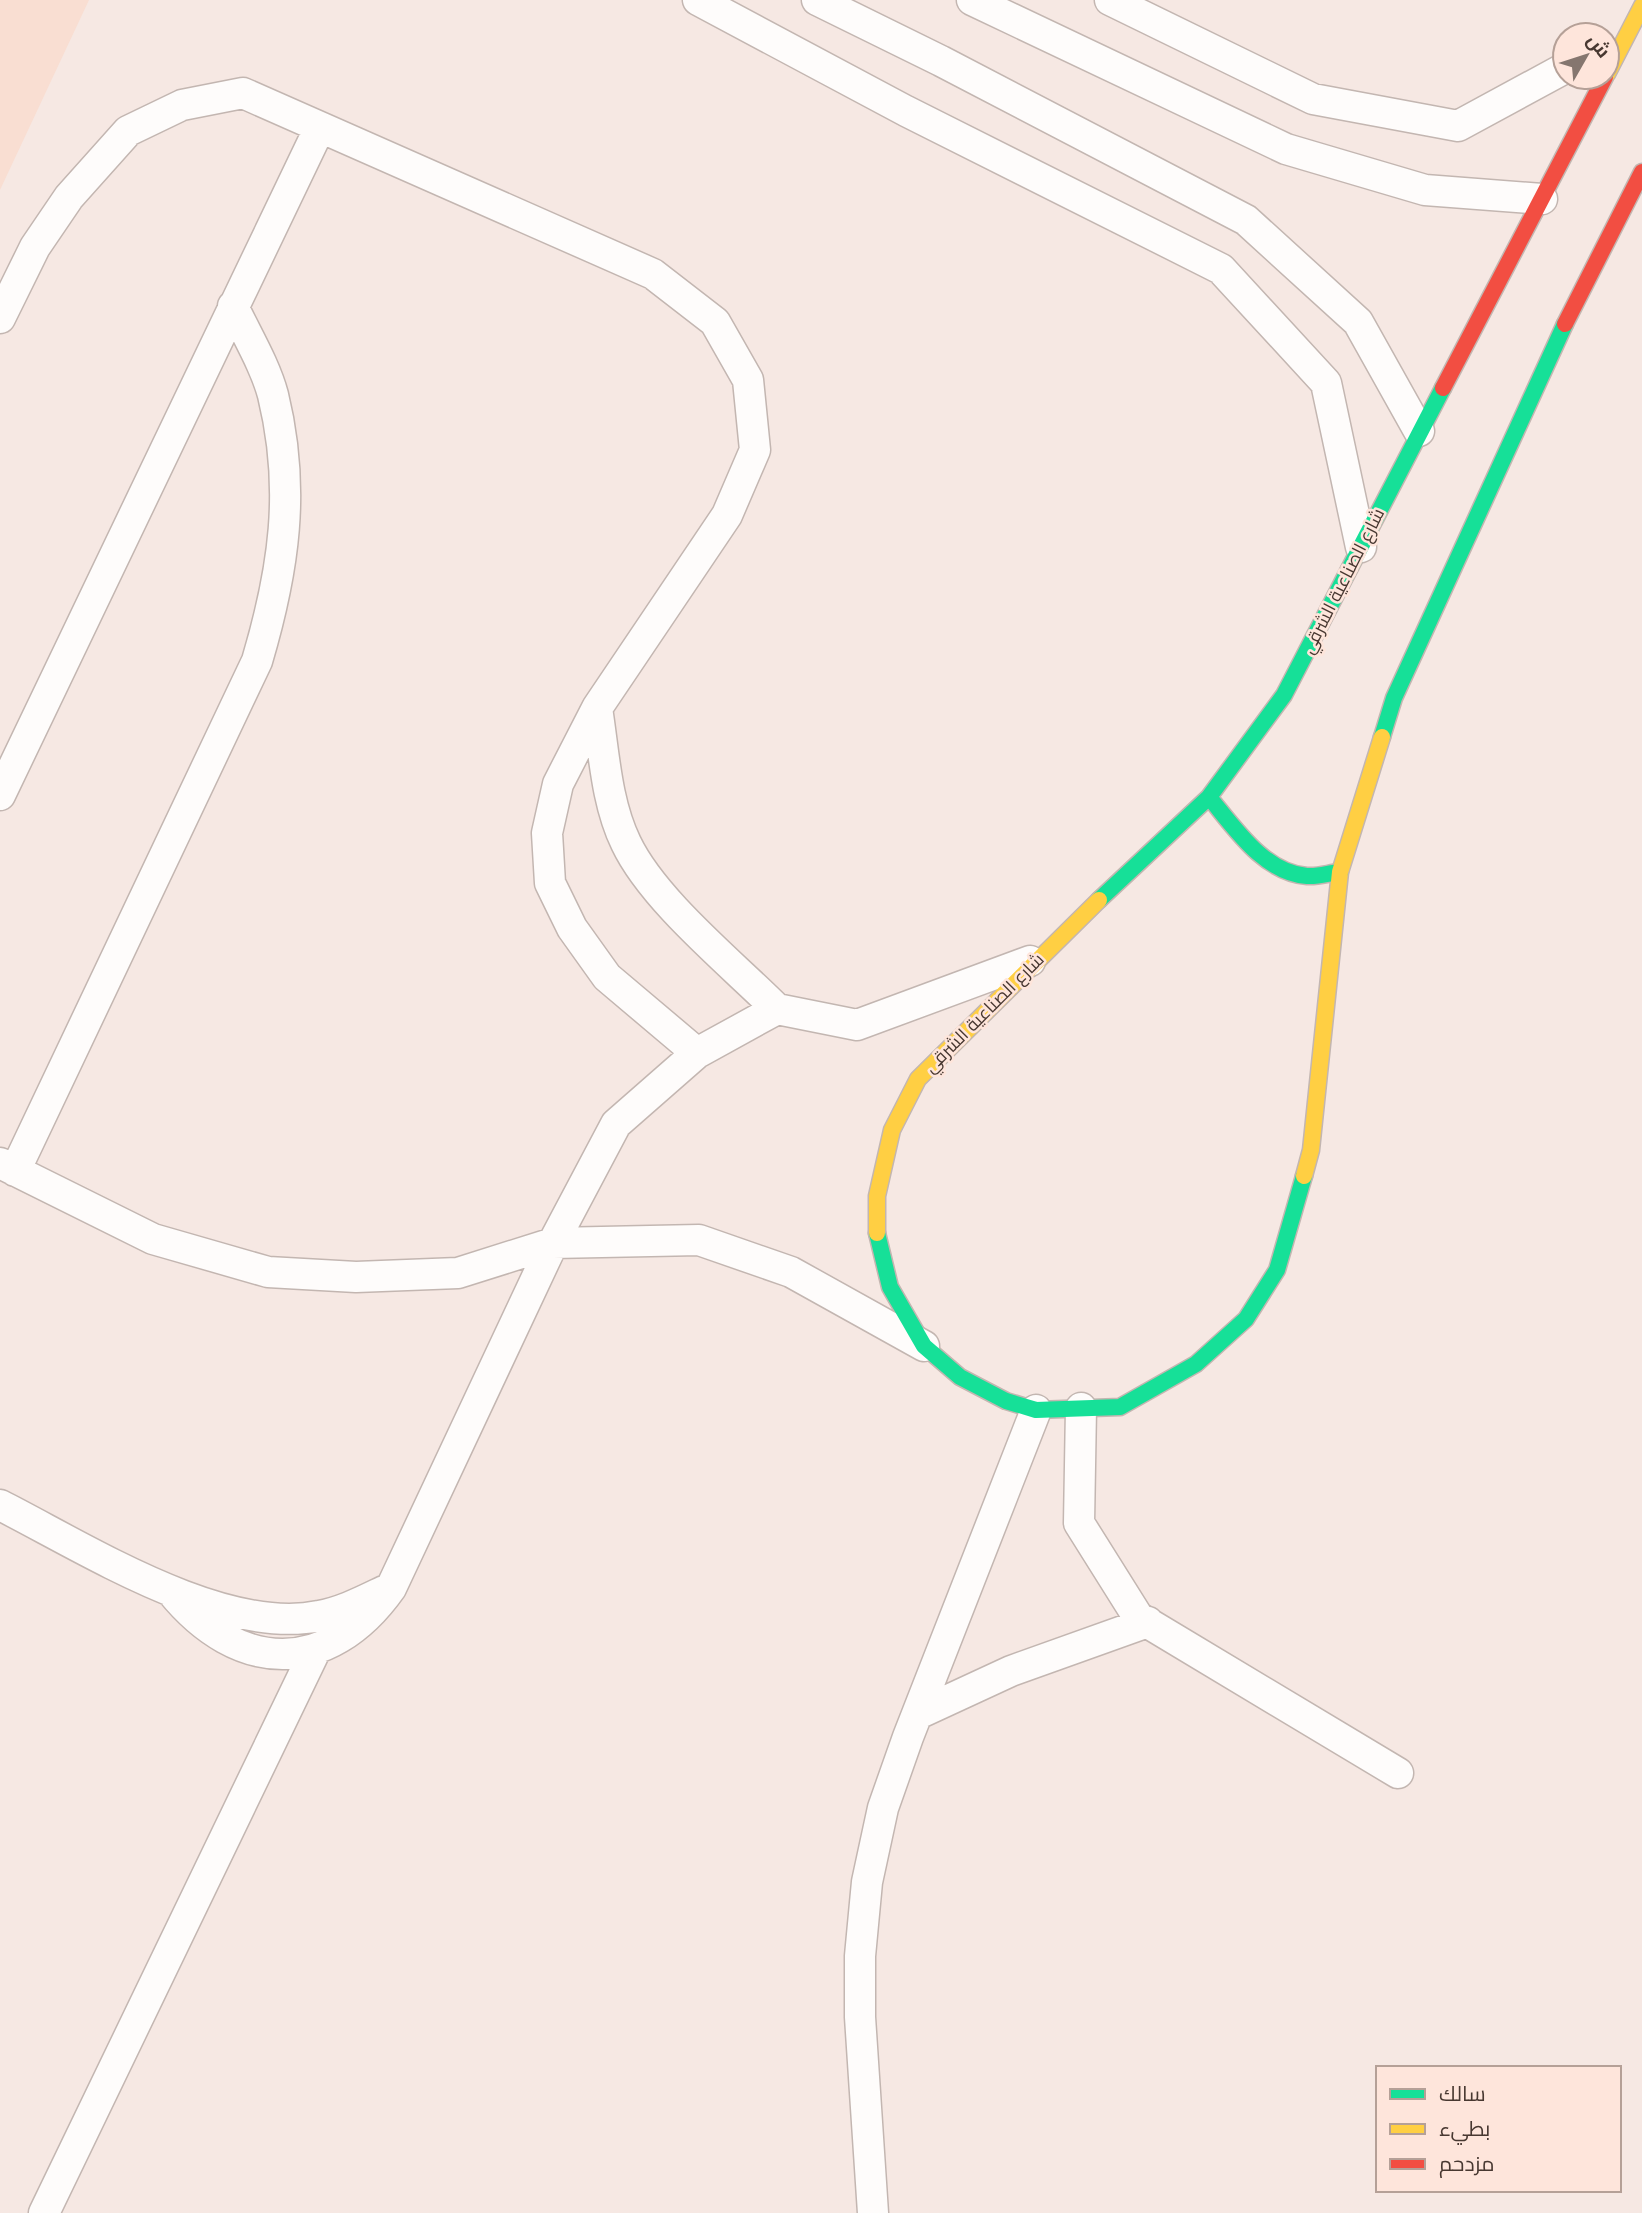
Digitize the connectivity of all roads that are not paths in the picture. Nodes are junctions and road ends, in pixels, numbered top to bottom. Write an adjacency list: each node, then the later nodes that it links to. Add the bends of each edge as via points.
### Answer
1 (698, 0): 15 (lane, via 906,111 1220,268 1326,383)
2 (817, 0): 14 (lane, via 1246,220 1357,322)
3 (972, 0): 11 (lane, via 1286,149 1425,190)
4 (1110, 0): 7 (lane, via 1313,99 1458,126)
5 (1642, 6): 6 (main road, شارع الصناعية الشرقي)
6 (1621, 35)
7 (1551, 76)
8 (1598, 91): 11 (main road, شارع الصناعية الشرقي)
9 (320, 127): 12 (lane); 13 (lane, via 243,93 182,105 128,131 69,197 34,247); 16 (lane, via 653,274 715,322 748,380 755,450 727,515)
10 (1642, 172): 19 (main road, شارع الصناعية الشرقي, via 1559,335 1394,698)
11 (1542, 199): 14 (main road, شارع الصناعية الشرقي)
12 (233, 306): 17 (lane); 23 (lane, via 272,393 284,460 285,527 276,595 257,660)
13 (0, 318)
14 (1419, 431): 15 (main road, شارع الصناعية الشرقي)
15 (1361, 547): 18 (main road, شارع الصناعية الشرقي, via 1284,695)
16 (597, 708): 21 (lane, via 611,799 626,843 653,887); 22 (lane, via 558,784 547,833 550,883 572,928 607,977)
17 (0, 795)
18 (1209, 797): 19 (main road, via 1275,864 1304,876); 20 (main road, شارع الصناعية الشرقي)
19 (1340, 872): 26 (main road, شارع الصناعية الشرقي, via 1311,1150 1277,1270 1246,1320 1196,1364 1120,1407)
20 (1037, 958): 21 (lane, via 858,1025); 25 (main road, شارع الصناعية الشرقي, via 918,1079 892,1130 877,1196 877,1238 890,1287)
21 (777, 1009): 22 (lane)
22 (697, 1053): 24 (lane, via 616,1124)
23 (8, 1167): 24 (lane, via 153,1239 268,1272 356,1277 458,1273)
24 (553, 1243): 25 (lane, via 699,1240 791,1272); 29 (lane)
25 (924, 1346): 27 (main road, شارع الصناعية الشرقي, via 960,1377 1006,1401)
26 (1081, 1408): 27 (main road, شارع الصناعية الشرقي); 31 (lane, via 1079,1523 1138,1616)
27 (1036, 1410): 33 (lane)
28 (0, 1505): 30 (lane)
29 (391, 1588): 30 (lane, via 318,1617 242,1612); 32 (lane, via 372,1615 355,1629)
30 (172, 1591): 32 (lane, via 192,1617 219,1637 250,1650)
31 (1148, 1622): 33 (lane, via 1011,1671); 34 (lane)
32 (316, 1649): 35 (lane)
33 (918, 1714): 36 (lane, via 883,1808 867,1882 860,1956)
34 (1398, 1773)
35 (44, 2213)
36 (873, 2213)

